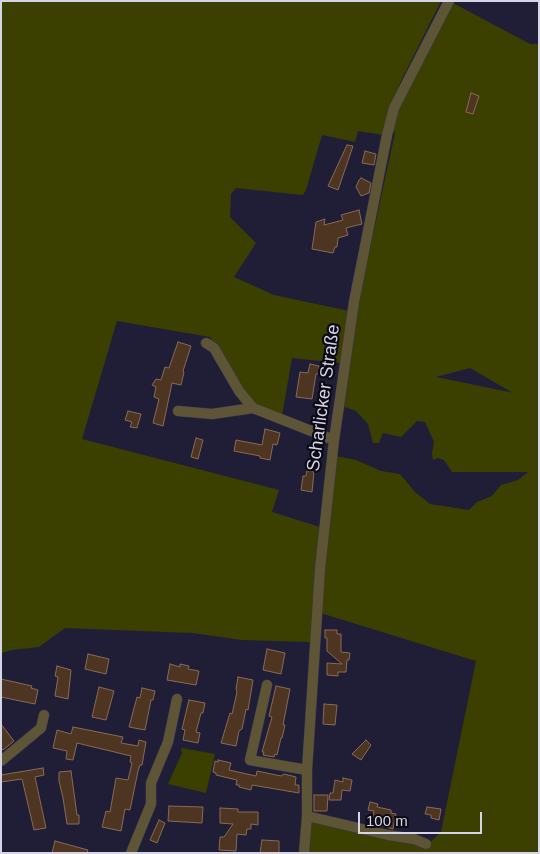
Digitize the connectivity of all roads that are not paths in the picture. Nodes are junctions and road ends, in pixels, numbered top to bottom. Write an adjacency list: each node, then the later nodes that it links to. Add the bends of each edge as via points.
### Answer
1 (449, 1): 5 (street, Scharlicker Straße, via 394,108 354,302)
2 (206, 343): 3 (street, via 214,348 238,391)
3 (253, 408): 4 (street, via 212,414); 5 (street)
4 (178, 410)
5 (334, 440): 10 (street, Scharlicker Straße, via 320,569)
6 (267, 685): 10 (street, via 250,760)
7 (178, 699): 13 (street, via 168,742 151,783 152,804)
8 (44, 715): 9 (street, via 41,728)
9 (1, 761)
10 (306, 770): 11 (street, Scharlicker Straße)
11 (306, 816): 12 (street); 14 (street, Scharlicker Straße)
12 (426, 844)
13 (131, 853)
14 (304, 853)

